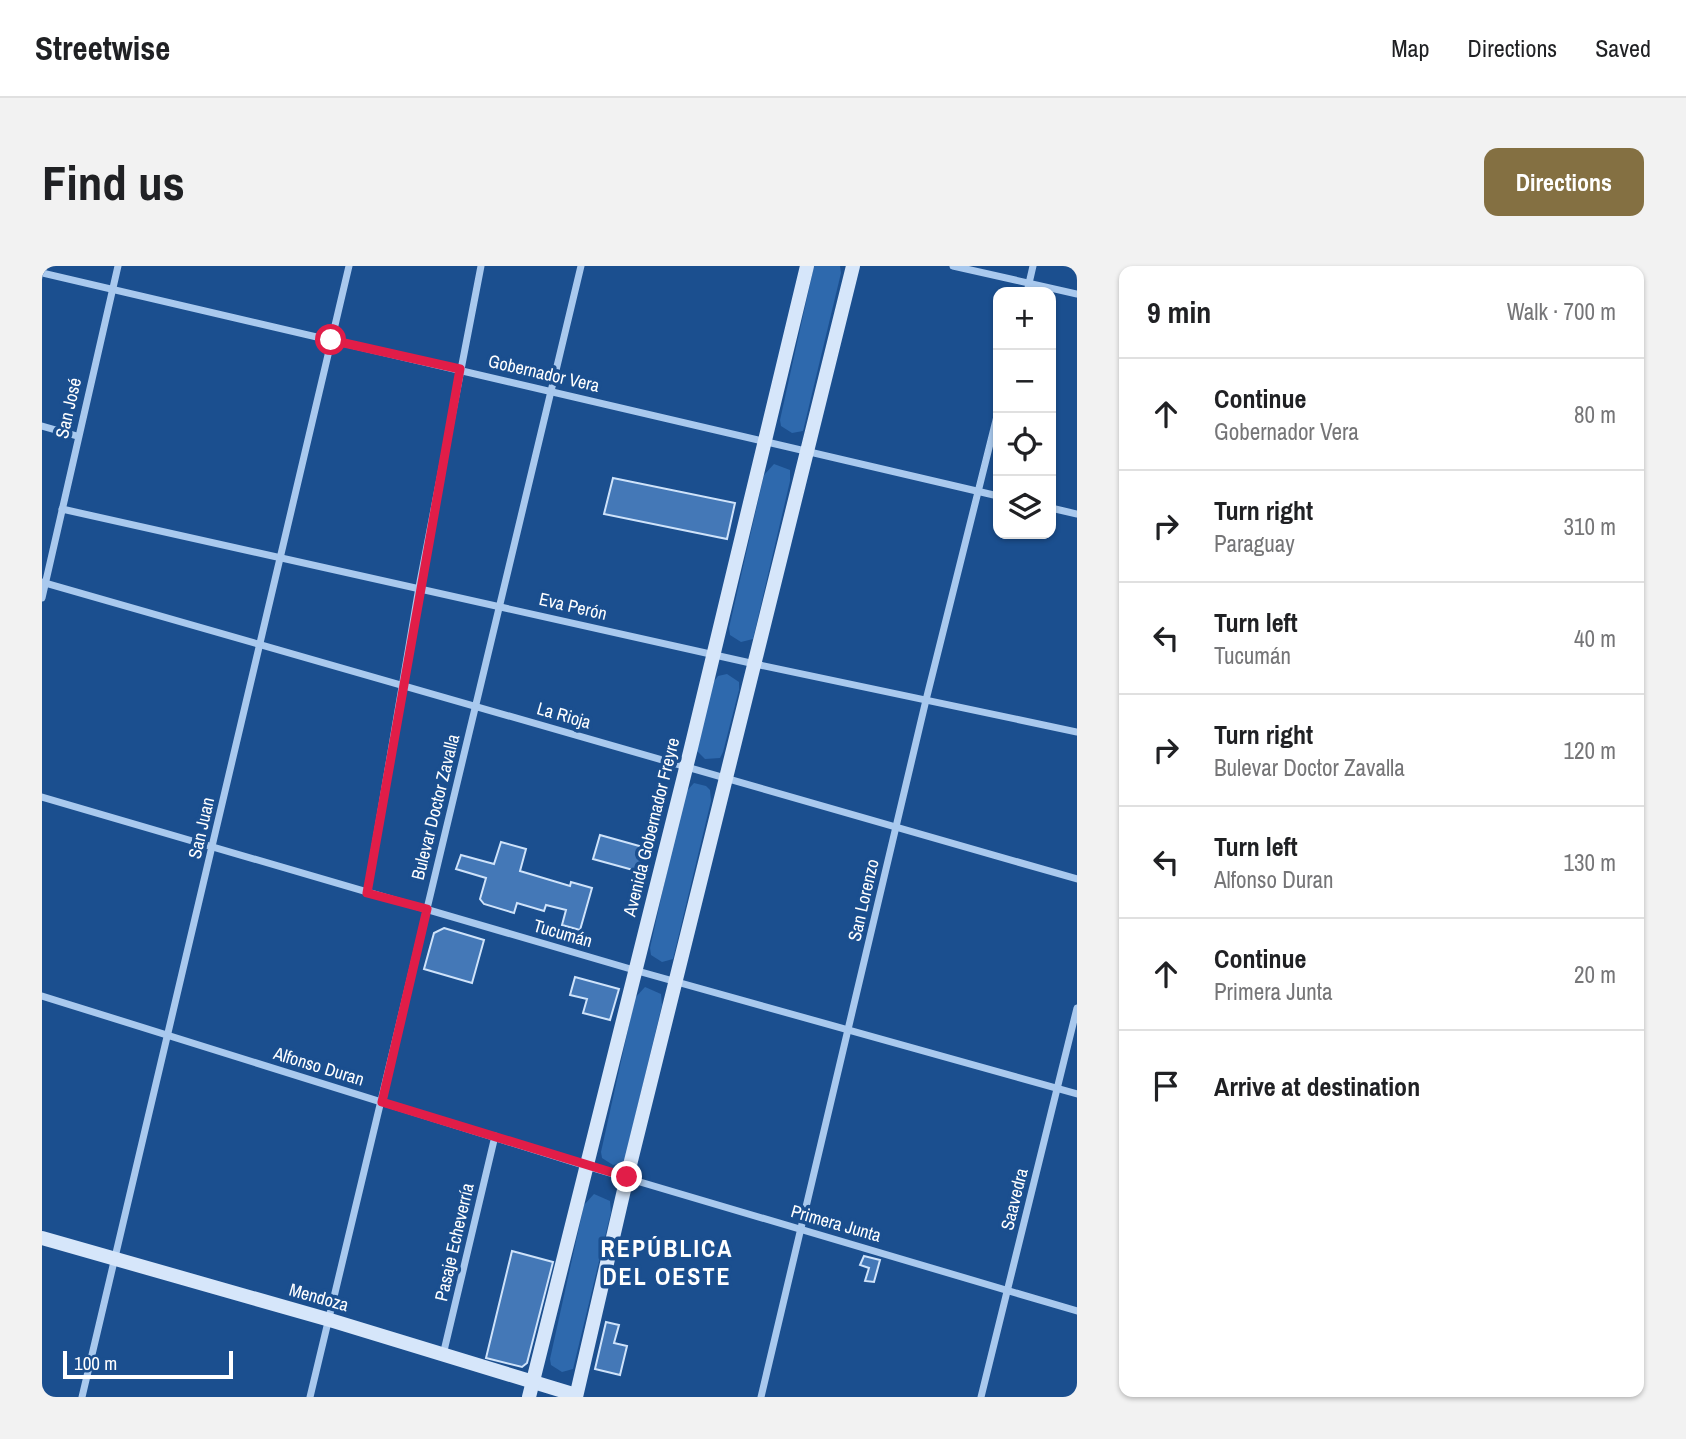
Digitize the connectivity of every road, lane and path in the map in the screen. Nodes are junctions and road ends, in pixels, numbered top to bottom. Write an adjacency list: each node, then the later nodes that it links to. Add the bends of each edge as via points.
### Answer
1 (118, 266): 12 (street, San José)
2 (349, 266): 14 (street, San Juan)
3 (481, 266): 15 (street)
4 (581, 266): 16 (street, Bulevar Doctor Zavalla)
5 (807, 266): 20 (main road, Avenida Gobernador Freyre)
6 (853, 266): 21 (main road)
7 (953, 266): 10 (street)
8 (1033, 266): 10 (street)
9 (42, 273): 12 (street, Gobernador Vera)
10 (1029, 284): 11 (street); 13 (street)
11 (1028, 287)
12 (113, 289): 14 (street, Gobernador Vera); 19 (street, San José)
13 (1077, 294)
14 (331, 340): 15 (street, Gobernador Vera); 27 (street, San Juan)
15 (460, 369): 16 (street, Gobernador Vera); 29 (street)
16 (552, 390): 20 (street, Gobernador Vera); 31 (street, Bulevar Doctor Zavalla)
17 (998, 413): 22 (street, San Lorenzo)
18 (42, 426): 19 (street)
19 (78, 436): 24 (street, San José)
20 (764, 442): 21 (street, Gobernador Vera); 33 (main road, Avenida Gobernador Freyre)
21 (807, 452): 22 (street, Gobernador Vera); 34 (main road)
22 (979, 492): 23 (street, Gobernador Vera); 36 (street, San Lorenzo)
23 (993, 495)
24 (62, 509): 27 (street, Eva Perón); 28 (street, San José)
25 (1056, 509): 26 (street)
26 (1077, 514)
27 (281, 556): 29 (street, Eva Perón); 32 (street, San Juan)
28 (44, 583): 30 (street, San José); 32 (street, La Rioja)
29 (419, 587): 31 (street, Eva Perón); 35 (street)
30 (42, 598)
31 (500, 605): 33 (street, Eva Perón); 37 (street, Bulevar Doctor Zavalla)
32 (259, 645): 35 (street, La Rioja); 43 (street, San Juan)
33 (713, 654): 34 (street, Eva Perón); 39 (main road, Avenida Gobernador Freyre)
34 (755, 664): 36 (street, Eva Perón); 40 (main road)
35 (404, 685): 37 (street, La Rioja); 45 (street)
36 (926, 700): 38 (street, Eva Perón); 42 (street, San Lorenzo)
37 (476, 706): 39 (street, La Rioja); 46 (street, Bulevar Doctor Zavalla)
38 (1077, 732)
39 (687, 766): 40 (street, La Rioja); 47 (main road, Avenida Gobernador Freyre)
40 (727, 777): 42 (street, La Rioja); 48 (main road)
41 (42, 797): 43 (street, Tucumán)
42 (897, 827): 44 (street, La Rioja); 51 (street, San Lorenzo)
43 (212, 848): 45 (street, Tucumán); 52 (street, San Juan)
44 (1077, 879)
45 (367, 893): 46 (street, Tucumán)
46 (427, 909): 47 (street, Tucumán); 55 (street, Bulevar Doctor Zavalla)
47 (634, 970): 48 (street, Tucumán); 57 (main road, Avenida Gobernador Freyre)
48 (676, 981): 51 (street, Tucumán); 58 (main road)
49 (42, 996): 52 (street, Alfonso Duran)
50 (1077, 1008): 53 (street, Saavedra)
51 (849, 1030): 53 (street, Tucumán); 59 (street, San Lorenzo)
52 (168, 1036): 55 (street, Alfonso Duran); 61 (street, San Juan)
53 (1057, 1088): 54 (street, Tucumán); 62 (street, Saavedra)
54 (1077, 1094)
55 (382, 1102): 56 (street, Alfonso Duran); 64 (street, Bulevar Doctor Zavalla)
56 (495, 1136): 57 (street, Alfonso Duran); 65 (street, Pasaje Echeverría)
57 (586, 1166): 58 (street, Primera Junta); 66 (main road, Avenida Gobernador Freyre)
58 (627, 1177): 59 (street, Primera Junta); 67 (main road)
59 (801, 1230): 62 (street, Primera Junta); 70 (street, San Lorenzo)
60 (42, 1238): 61 (main road, Mendoza)
61 (113, 1258): 64 (main road, Mendoza); 68 (street, San Juan)
62 (1009, 1290): 63 (street, Primera Junta); 71 (street, Saavedra)
63 (1077, 1311)
64 (330, 1320): 65 (main road, Mendoza); 69 (street, Bulevar Doctor Zavalla)
65 (443, 1355): 66 (main road, Mendoza)
66 (531, 1390): 67 (main road, Mendoza)
67 (578, 1396)
68 (82, 1397)
69 (310, 1397)
70 (761, 1397)
71 (981, 1397)

